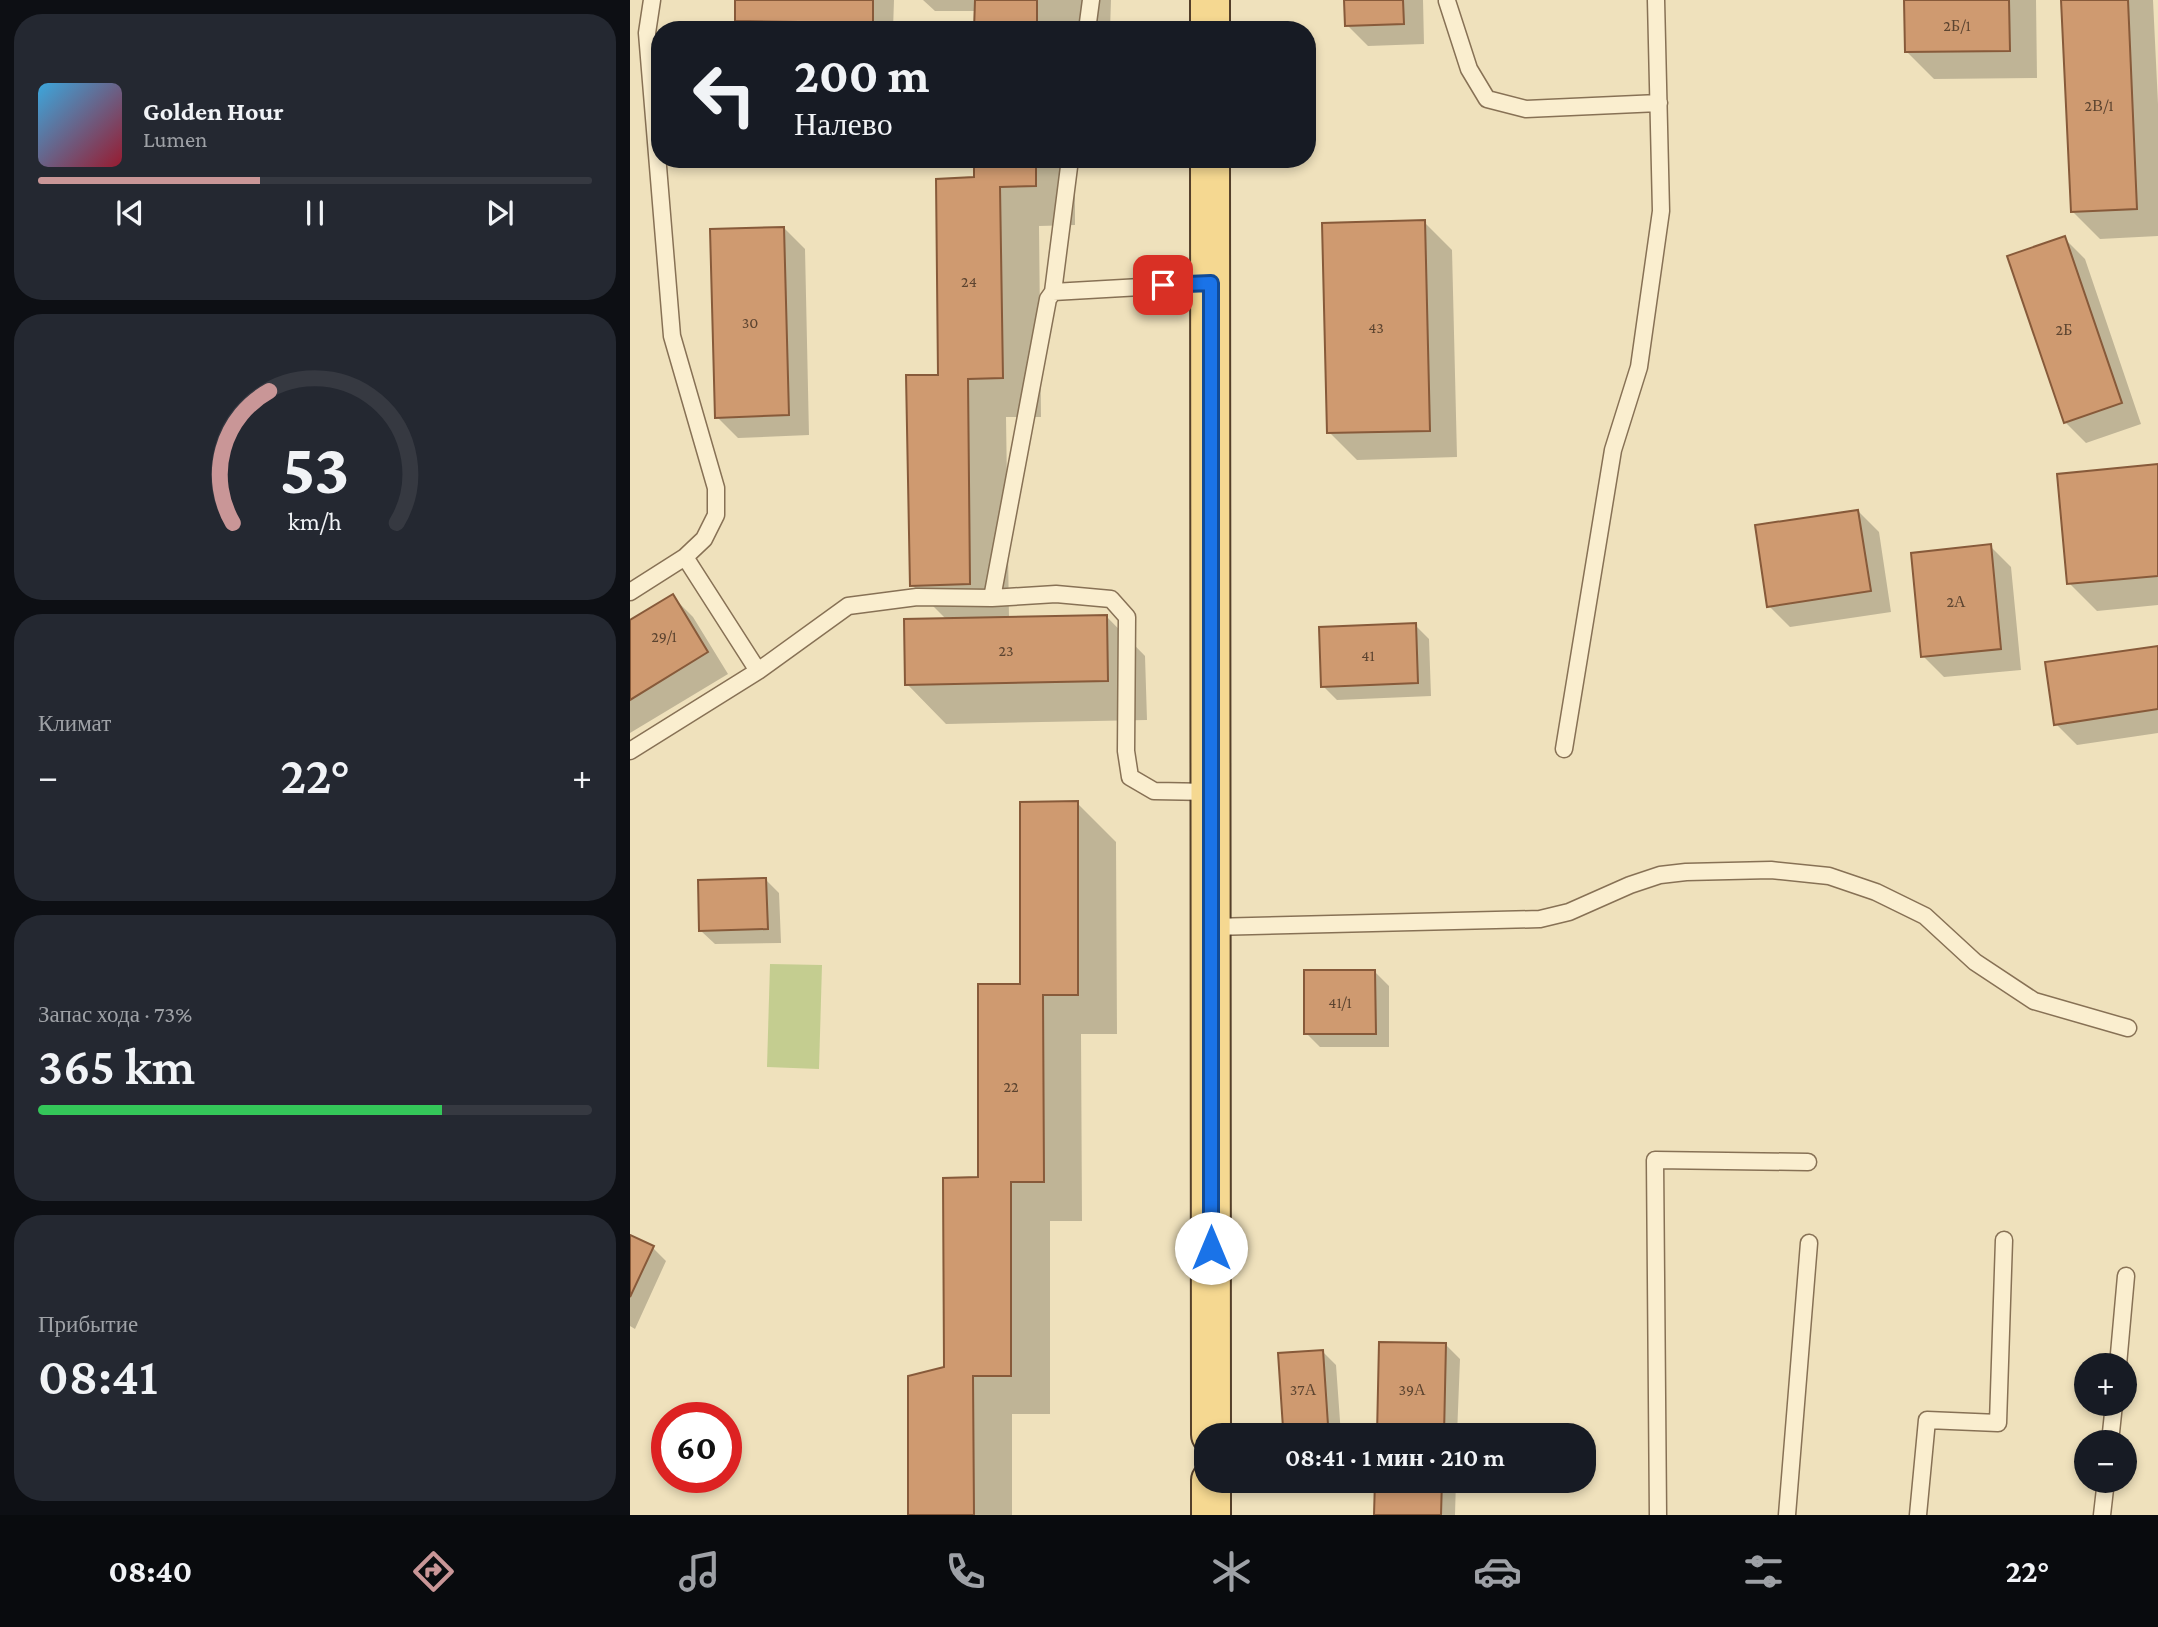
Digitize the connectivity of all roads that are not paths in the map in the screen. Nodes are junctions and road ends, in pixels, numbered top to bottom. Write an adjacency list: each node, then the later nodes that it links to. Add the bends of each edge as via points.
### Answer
1 (652, 0): 8 (lane, via 647,33)
2 (1091, 0): 6 (lane)
3 (1210, 0): 7 (main road)
4 (1656, 0): 9 (lane)
5 (1447, 1): 9 (lane, via 1469,69 1487,99 1526,109)
6 (1088, 21)
7 (1210, 21)
8 (651, 81)
9 (1659, 103): 19 (lane, via 1661,211 1641,354 1613,450)
10 (658, 168): 15 (lane, via 672,336 716,488 716,515 704,539)
11 (1069, 168): 14 (lane)
12 (1210, 168): 13 (main road)
13 (1211, 283): 14 (lane); 21 (main road)
14 (1053, 292): 17 (lane, via 1048,299)
15 (685, 558): 16 (lane); 18 (lane)
16 (630, 592)
17 (992, 598): 18 (lane, via 917,597 848,606); 21 (lane, via 1056,594 1111,599 1127,617 1126,751 1130,777 1154,791)
18 (758, 671): 20 (lane)
19 (1564, 750)
20 (630, 751)
21 (1211, 792): 22 (main road)
22 (1211, 927): 23 (lane, via 1540,919 1569,912 1630,885 1686,872 1771,870 1829,876 1925,916 1975,962 2034,1001); 29 (main road)
23 (2128, 1028)
24 (1808, 1162): 33 (lane, via 1655,1160)
25 (2004, 1240): 35 (lane, via 1998,1423 1927,1420)
26 (1809, 1243): 34 (lane)
27 (2126, 1276): 28 (lane)
28 (2119, 1353)
29 (1211, 1423)
30 (1211, 1493): 32 (main road)
31 (2105, 1493): 36 (lane)
32 (1211, 1515)
33 (1658, 1515)
34 (1787, 1515)
35 (1917, 1515)
36 (2102, 1515)

